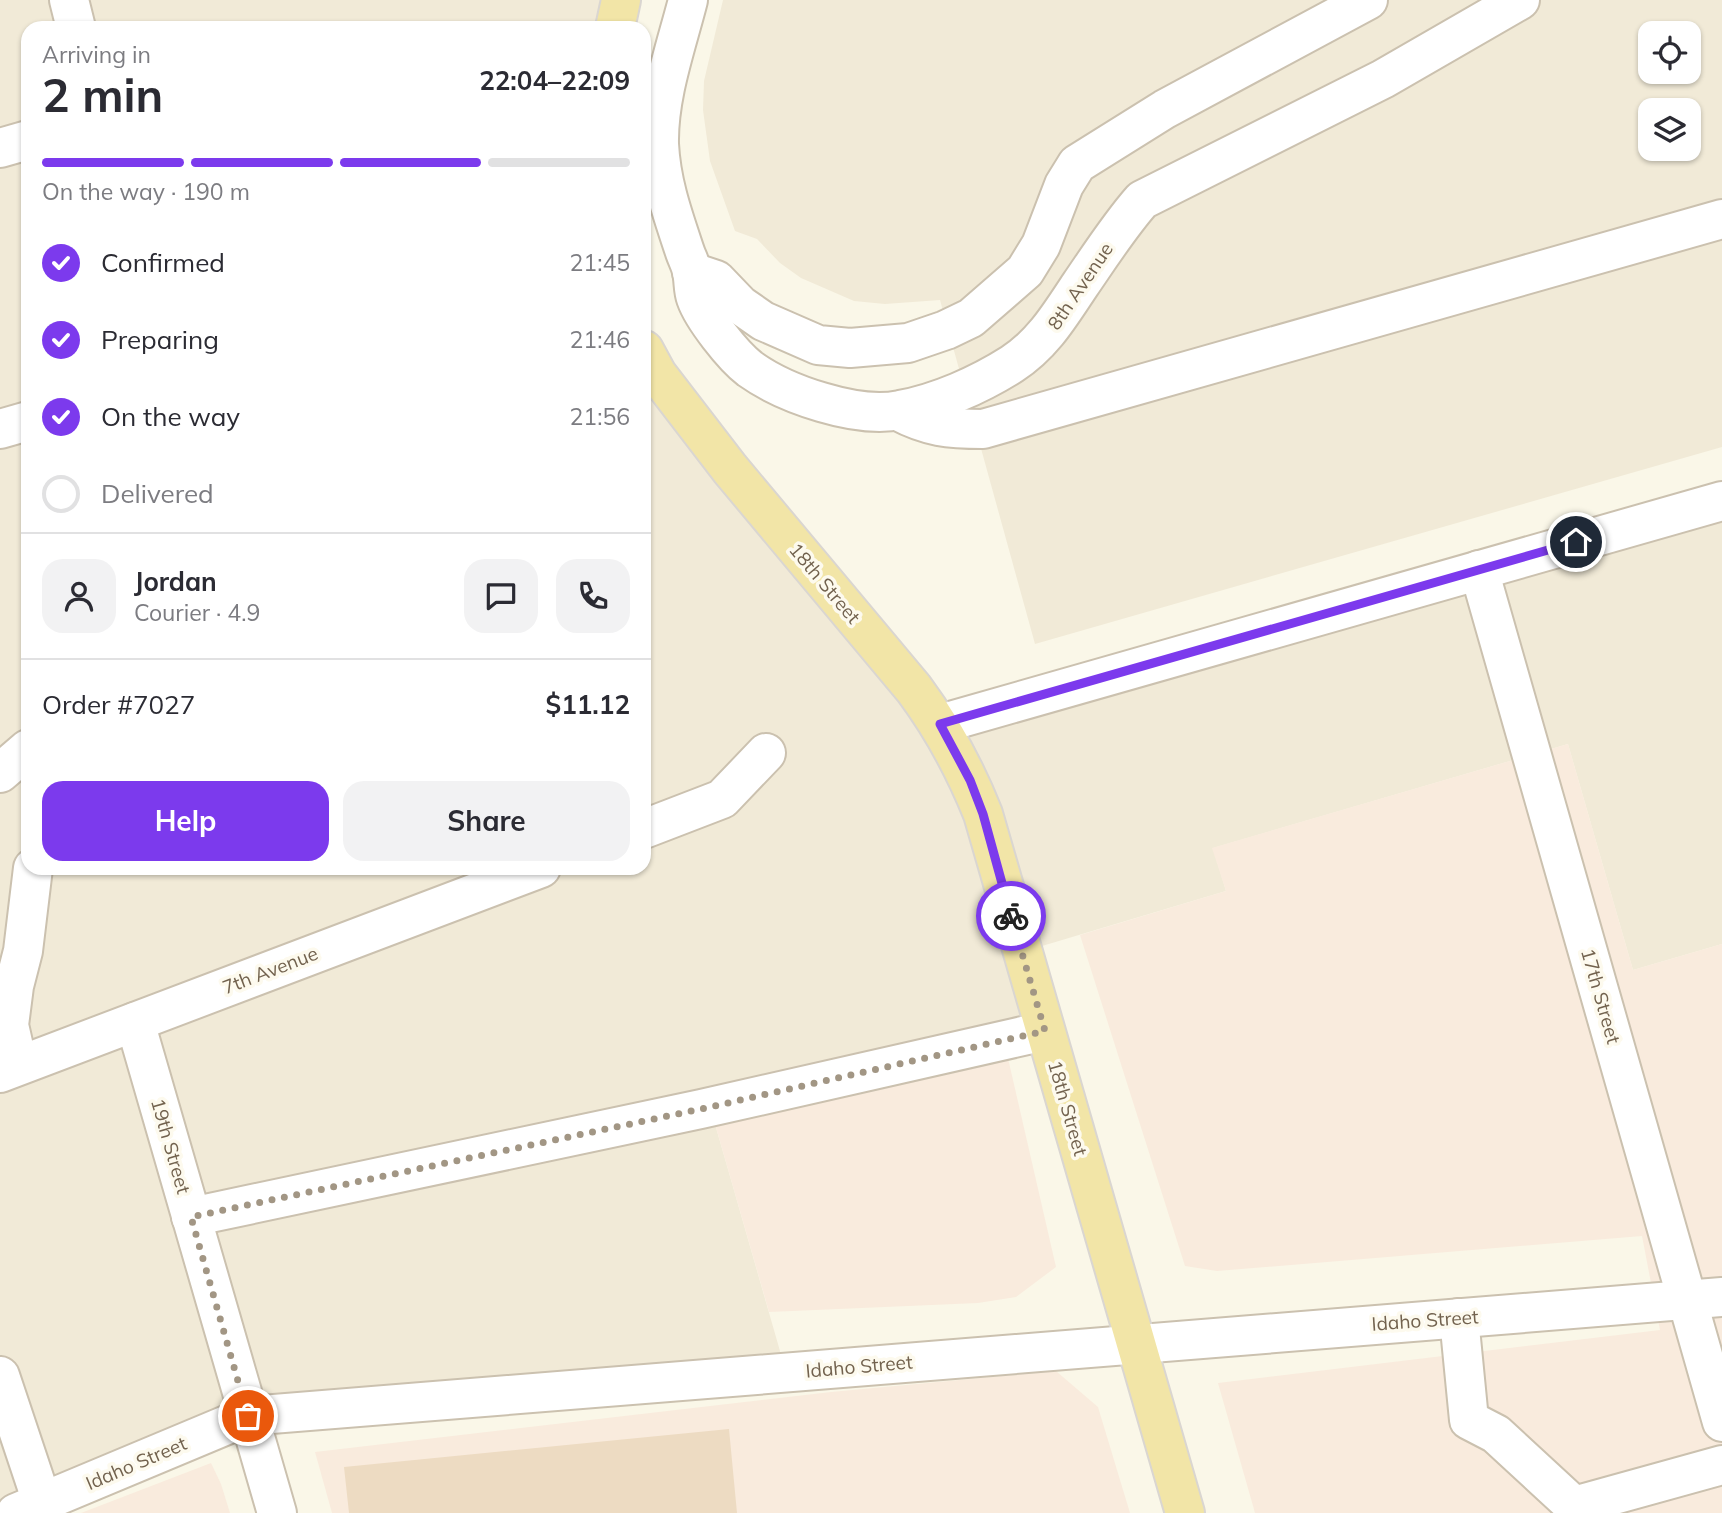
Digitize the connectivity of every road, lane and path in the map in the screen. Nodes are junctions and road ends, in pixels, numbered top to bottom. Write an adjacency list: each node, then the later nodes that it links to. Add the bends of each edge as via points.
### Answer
1 (69, 0): 6 (street)
2 (621, 0): 7 (main road)
3 (688, 0): 11 (street, via 668,75 659,145 666,198)
4 (1367, 0): 11 (street, via 1165,109 1077,164 1025,271 971,318 946,330 908,343 850,348 818,345 762,321 716,280)
5 (1520, 0): 13 (street, 8th Avenue, via 1384,79 1142,200 1040,342 986,378)
6 (74, 21)
7 (616, 21)
8 (21, 142): 9 (street)
9 (0, 148)
10 (1722, 219): 13 (street, via 983,429 937,427)
11 (692, 272): 13 (street, 8th Avenue, via 696,298 720,339 750,368 832,405)
12 (651, 363): 18 (main road, 18th Street, via 730,469)
13 (898, 411)
14 (21, 423): 15 (street)
15 (0, 429)
16 (1722, 501): 17 (street)
17 (1479, 570): 18 (street); 29 (street, 17th Street)
18 (940, 724): 26 (main road, 18th Street, via 983,814)
19 (766, 753): 22 (street, via 722,799)
20 (21, 755): 21 (street)
21 (0, 774)
22 (651, 826)
23 (32, 875): 27 (street, via 9,1025)
24 (523, 875): 25 (street, 7th Avenue)
25 (135, 1022): 27 (street, 7th Avenue); 28 (street, 19th Street)
26 (1045, 1031): 28 (street); 31 (main road, 18th Street)
27 (9, 1069)
28 (191, 1217): 33 (street, 19th Street)
29 (1705, 1298): 30 (street, Idaho Street); 34 (street, 17th Street)
30 (1458, 1318): 31 (street, Idaho Street); 35 (street, via 1469,1420 1496,1434 1574,1506)
31 (1136, 1343): 33 (street, Idaho Street); 38 (main road, 18th Street)
32 (0, 1376): 36 (street)
33 (248, 1416): 36 (street, Idaho Street); 37 (street, 19th Street)
34 (1722, 1422)
35 (1722, 1465)
36 (29, 1508)
37 (277, 1513)
38 (1185, 1513)

